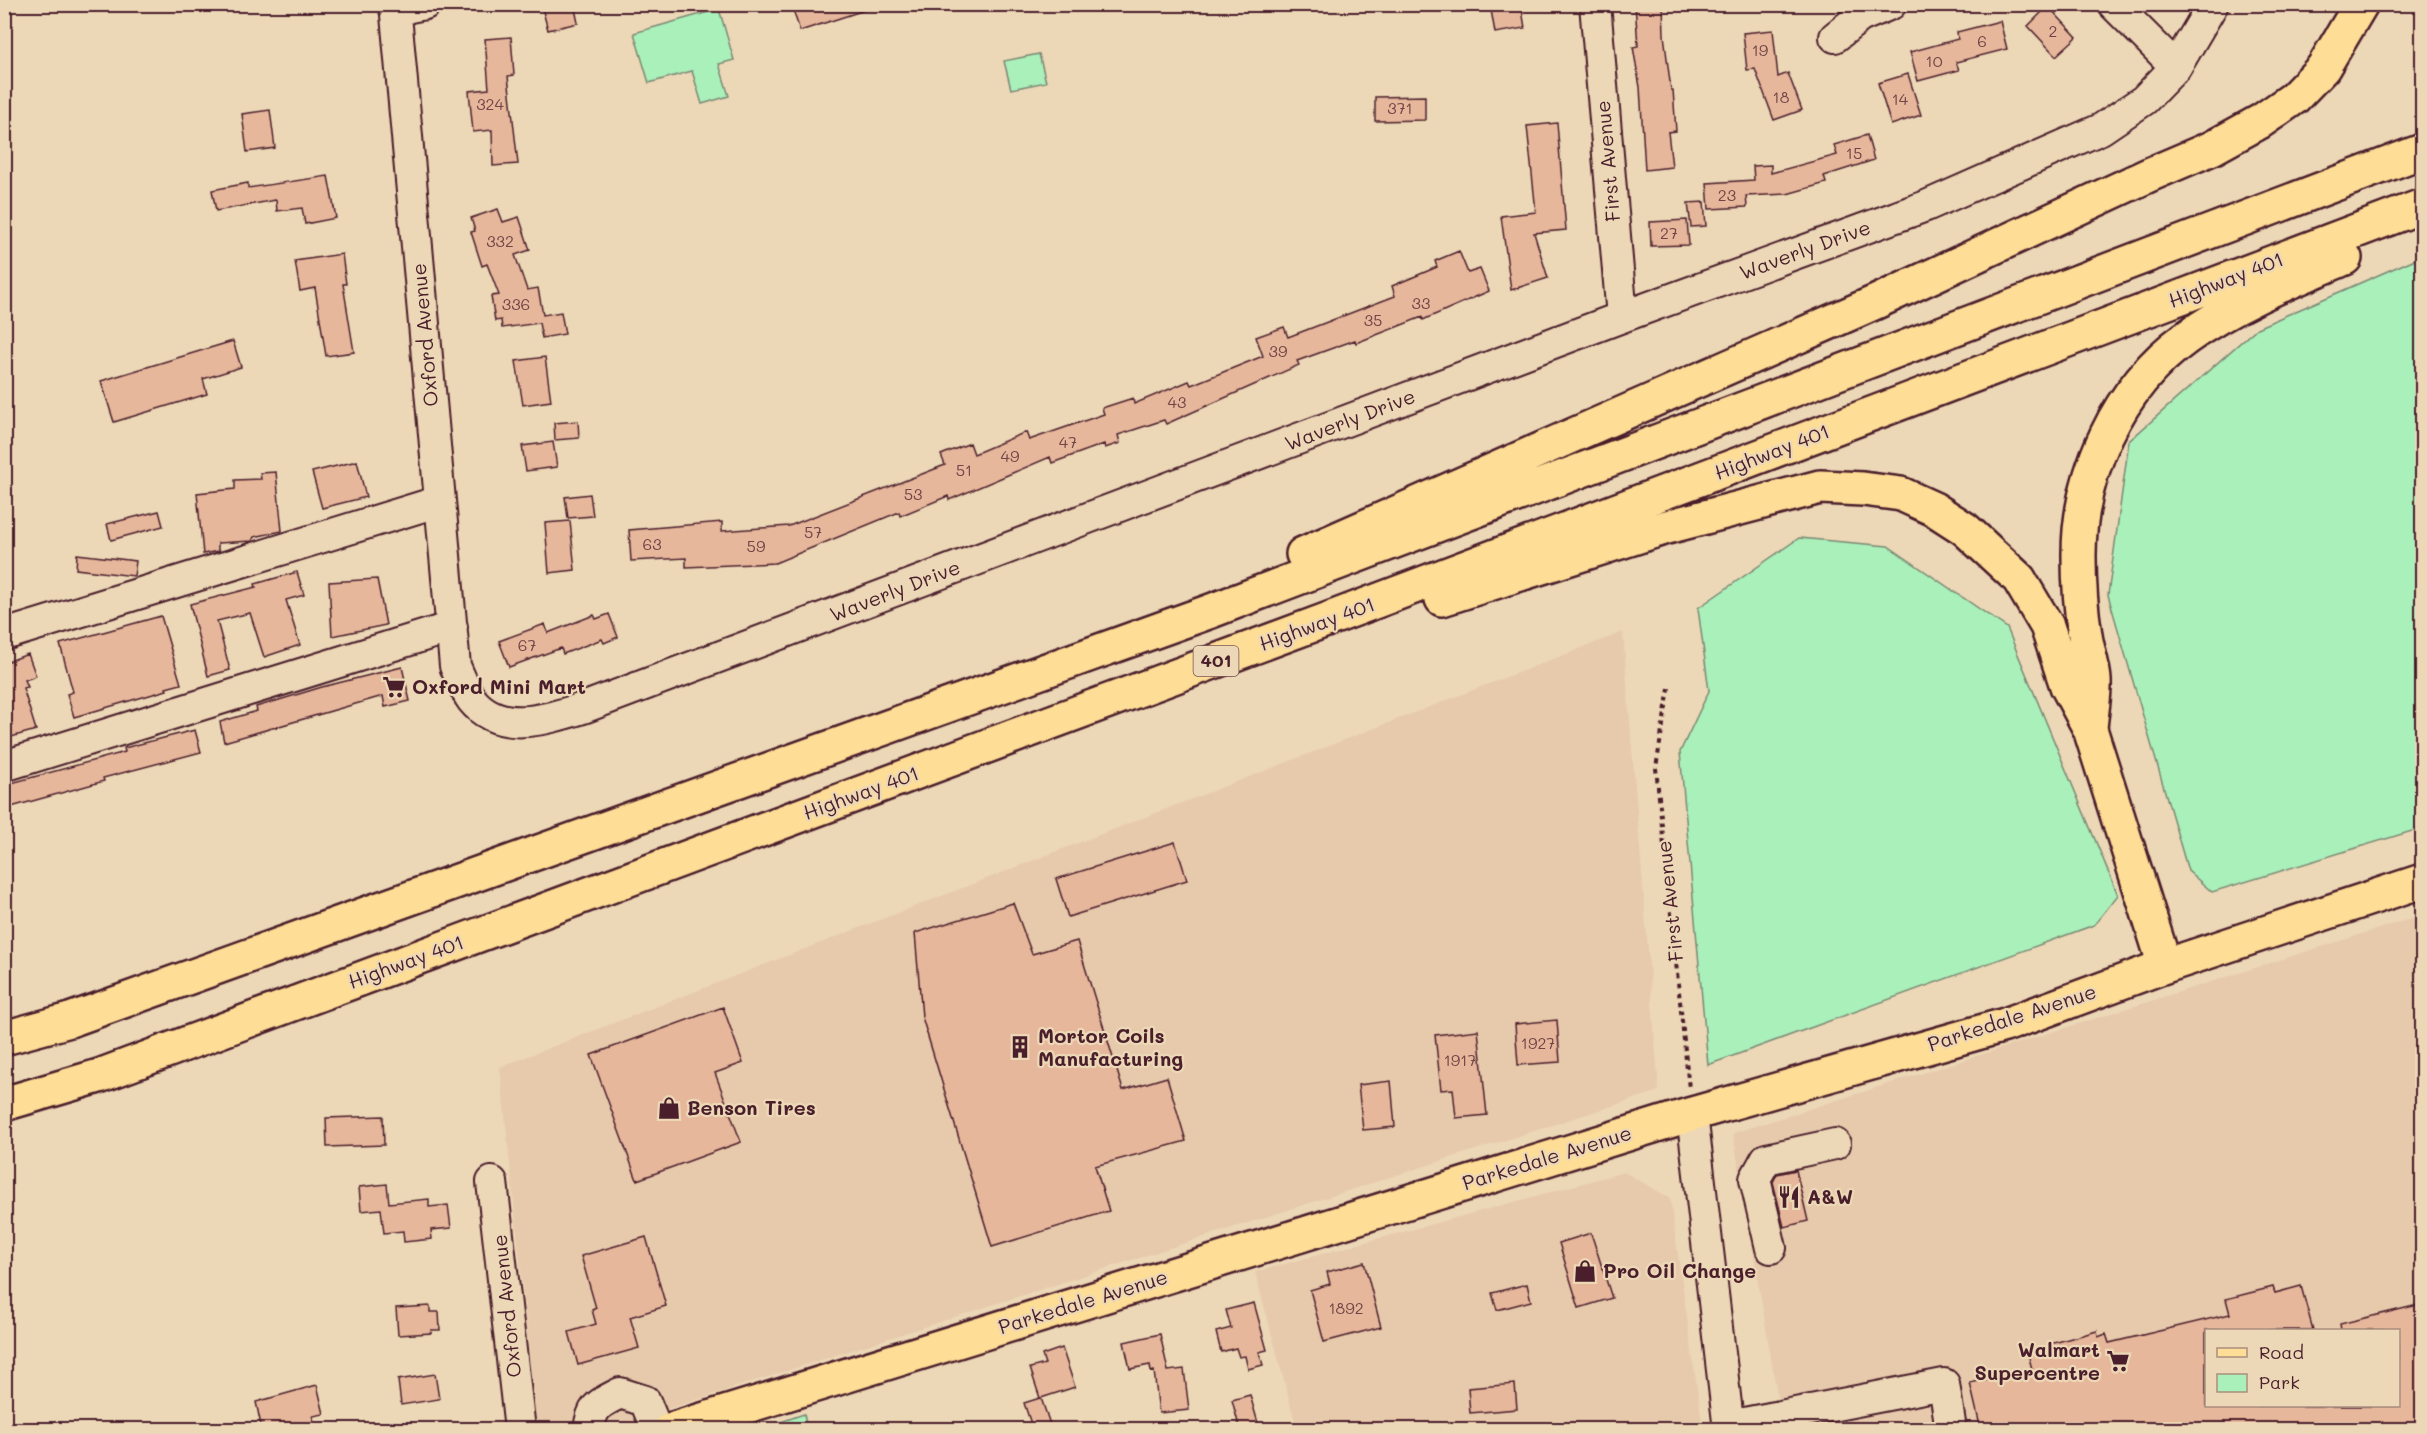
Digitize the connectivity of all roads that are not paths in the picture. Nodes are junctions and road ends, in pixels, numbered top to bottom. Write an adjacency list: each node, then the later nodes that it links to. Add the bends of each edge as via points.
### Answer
1 (425, 4): 7 (street)
2 (1595, 4): 13 (street, First Avenue)
3 (1892, 4): 8 (street, via 1860,17)
4 (2113, 4): 9 (street)
5 (2213, 4): 9 (street, Waverly Drive)
6 (2361, 4): 15 (main road, via 2323,68 2294,98 2212,148 1876,302 1257,574)
7 (395, 7): 14 (street, Oxford Avenue)
8 (1835, 37)
9 (2176, 67): 13 (street, Waverly Drive, via 2144,100 2101,129 2046,154 1926,206)
10 (2421, 151): 15 (main road, 401)
11 (2422, 206): 16 (main road, Highway 401 / 401)
12 (2422, 226): 20 (main road, via 2278,287 2215,320 2162,359 2126,400 2102,443 2081,527 2084,634 2094,680)
13 (1622, 317): 19 (street, Waverly Drive, via 540,722 501,720 473,701)
14 (440, 501): 17 (street, Oxford Avenue); 18 (street)
15 (1210, 611): 24 (main road, 401, via 70,1020)
16 (1329, 619): 20 (main road, via 1387,616 1667,527 1820,487 1901,494 1965,529 2019,579 2047,626 2067,686); 25 (main road, Highway 401 / 401, via 99,1076)
17 (452, 627): 19 (street, Oxford Avenue); 21 (street)
18 (4, 635)
19 (455, 666)
20 (2090, 729): 23 (main road)
21 (4, 766)
22 (2422, 881): 23 (main road, Parkedale Avenue)
23 (2165, 966): 26 (main road, Parkedale Avenue, via 2005,1025)
24 (4, 1038)
25 (4, 1104)
26 (1692, 1114): 30 (street); 34 (main road, Parkedale Avenue)
27 (1835, 1144): 29 (street, via 1766,1160 1755,1179)
28 (492, 1182): 31 (street, Oxford Avenue)
29 (1771, 1248)
30 (1729, 1428): 35 (street, via 1944,1384)
31 (520, 1430)
32 (589, 1430): 33 (street, via 591,1413 620,1393 645,1401)
33 (657, 1430)
34 (670, 1430)
35 (1951, 1430)

